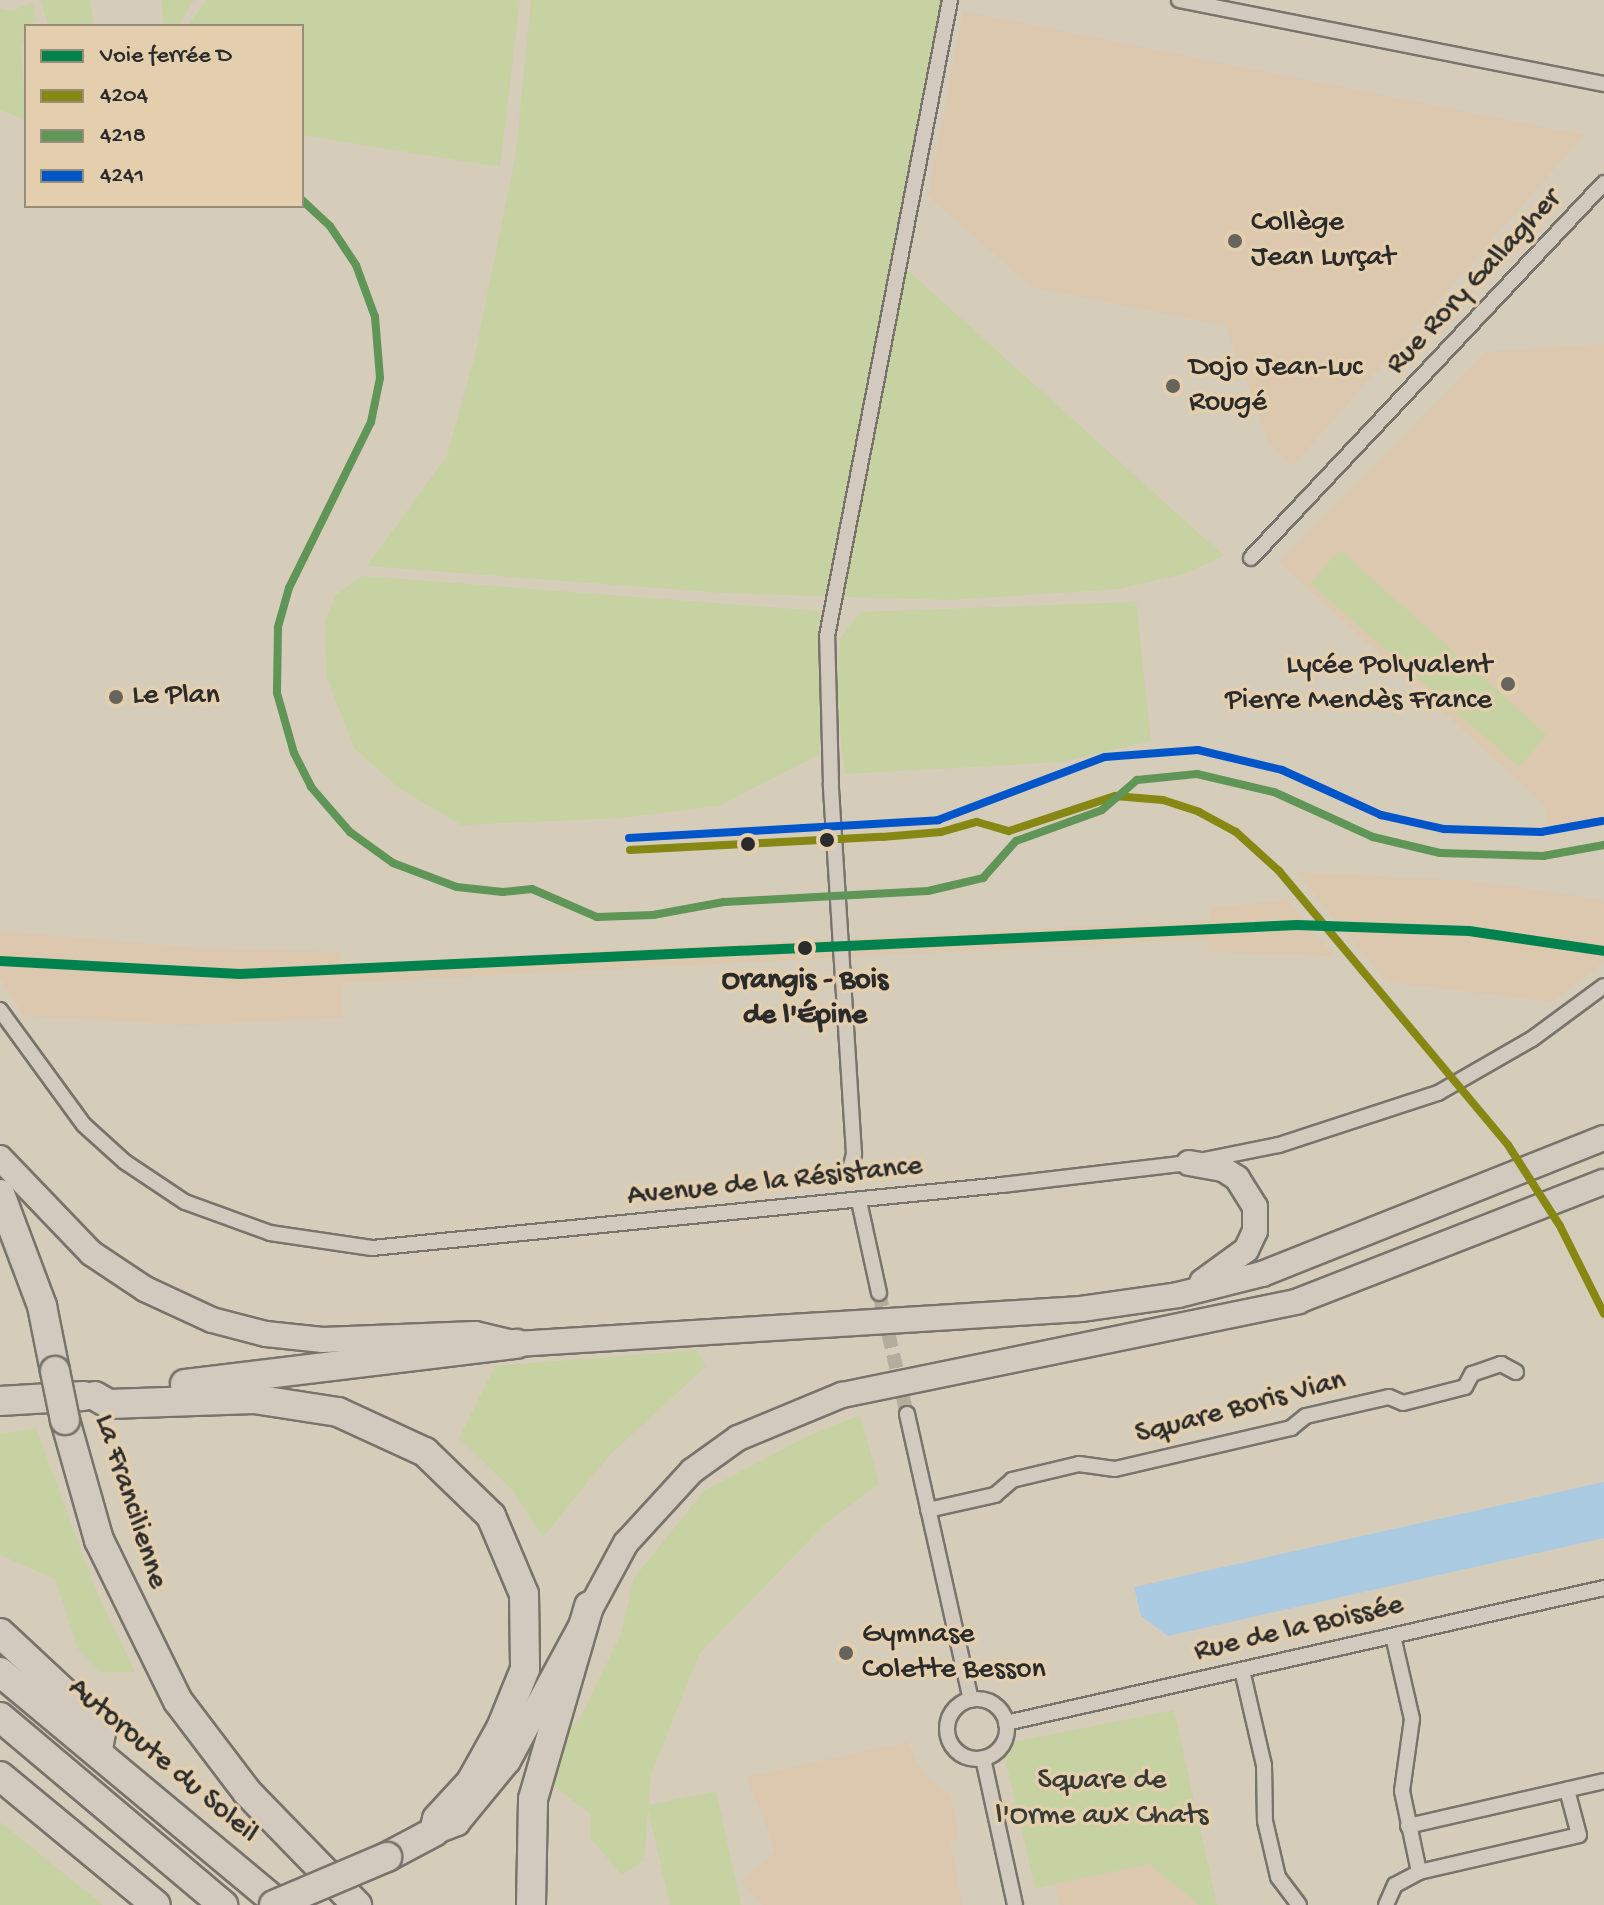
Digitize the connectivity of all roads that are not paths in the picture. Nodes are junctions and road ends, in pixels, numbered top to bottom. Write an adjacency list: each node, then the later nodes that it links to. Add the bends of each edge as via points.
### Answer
1 (950, 0): 11 (street, via 827,636 854,1154)
2 (1179, 0): 3 (street)
3 (1603, 81)
4 (1604, 183): 5 (street, Rue Rory Gallagher)
5 (1251, 558)
6 (1604, 986): 10 (street, Avenue de la Résistance, via 1438,1093 1331,1132)
7 (2, 1014): 14 (street, Avenue de la Résistance, via 46,1080 125,1162 185,1202 270,1233 372,1248)
8 (1604, 1138): 16 (main road, via 1262,1274)
9 (0, 1158): 17 (main road, via 91,1253 155,1294 212,1320 323,1340 475,1334)
10 (1189, 1163): 14 (street, Avenue de la Résistance); 16 (main road, via 1223,1169 1246,1185 1255,1207 1255,1231 1239,1259)
11 (850, 1169)
12 (1604, 1182): 24 (main road, via 1298,1301 880,1386 769,1422 718,1452 671,1491 626,1543)
13 (0, 1194): 44 (highway, La Francilienne, bridge, via 42,1306 65,1420 105,1554 178,1701 247,1792)
14 (859, 1201): 15 (street)
15 (879, 1293)
16 (1178, 1295): 17 (main road, via 1081,1309)
17 (517, 1344): 19 (highway)
18 (1516, 1372): 22 (street, Square Boris Vian, via 1501,1364 1472,1374 1465,1387 1427,1397 1403,1403 1389,1397 1306,1416 1291,1428 1115,1469 1079,1464 1012,1480 995,1495)
19 (95, 1396): 20 (highway); 38 (highway, via 109,1404 254,1399 338,1412 425,1452 471,1491 491,1516 524,1594 525,1669 487,1756 437,1819)
20 (0, 1401)
21 (907, 1414): 22 (street)
22 (928, 1510): 29 (street)
23 (1604, 1588): 26 (street, Rue de la Boissée)
24 (589, 1606): 38 (main road, via 490,1788 457,1823); 45 (highway, via 533,1799)
25 (0, 1633): 32 (highway, via 102,1728)
26 (1393, 1636): 27 (street, Rue de la Boissée); 37 (street, via 1412,1719 1402,1791)
27 (1242, 1670): 31 (street, Rue de la Boissée); 47 (street, via 1264,1765 1265,1821 1278,1877)
28 (0, 1672): 32 (highway, Autoroute du Soleil)
29 (971, 1700): 31 (street, via 989,1702); 33 (street, via 954,1711 947,1730 963,1755)
30 (0, 1717): 41 (highway)
31 (1006, 1723): 33 (street, via 1002,1746)
32 (98, 1749): 43 (highway, Autoroute du Soleil)
33 (983, 1758): 46 (street)
34 (0, 1776): 40 (highway)
35 (1604, 1781): 36 (street)
36 (1567, 1790): 37 (street); 39 (street, via 1579,1835)
37 (1408, 1826): 39 (street)
38 (434, 1832): 42 (highway, bridge)
39 (1419, 1872): 48 (street, via 1395,1885)
40 (156, 1905)
41 (223, 1905)
42 (274, 1905)
43 (280, 1905)
44 (357, 1905)
45 (531, 1905)
46 (1015, 1905)
47 (1299, 1905)
48 (1386, 1905)

